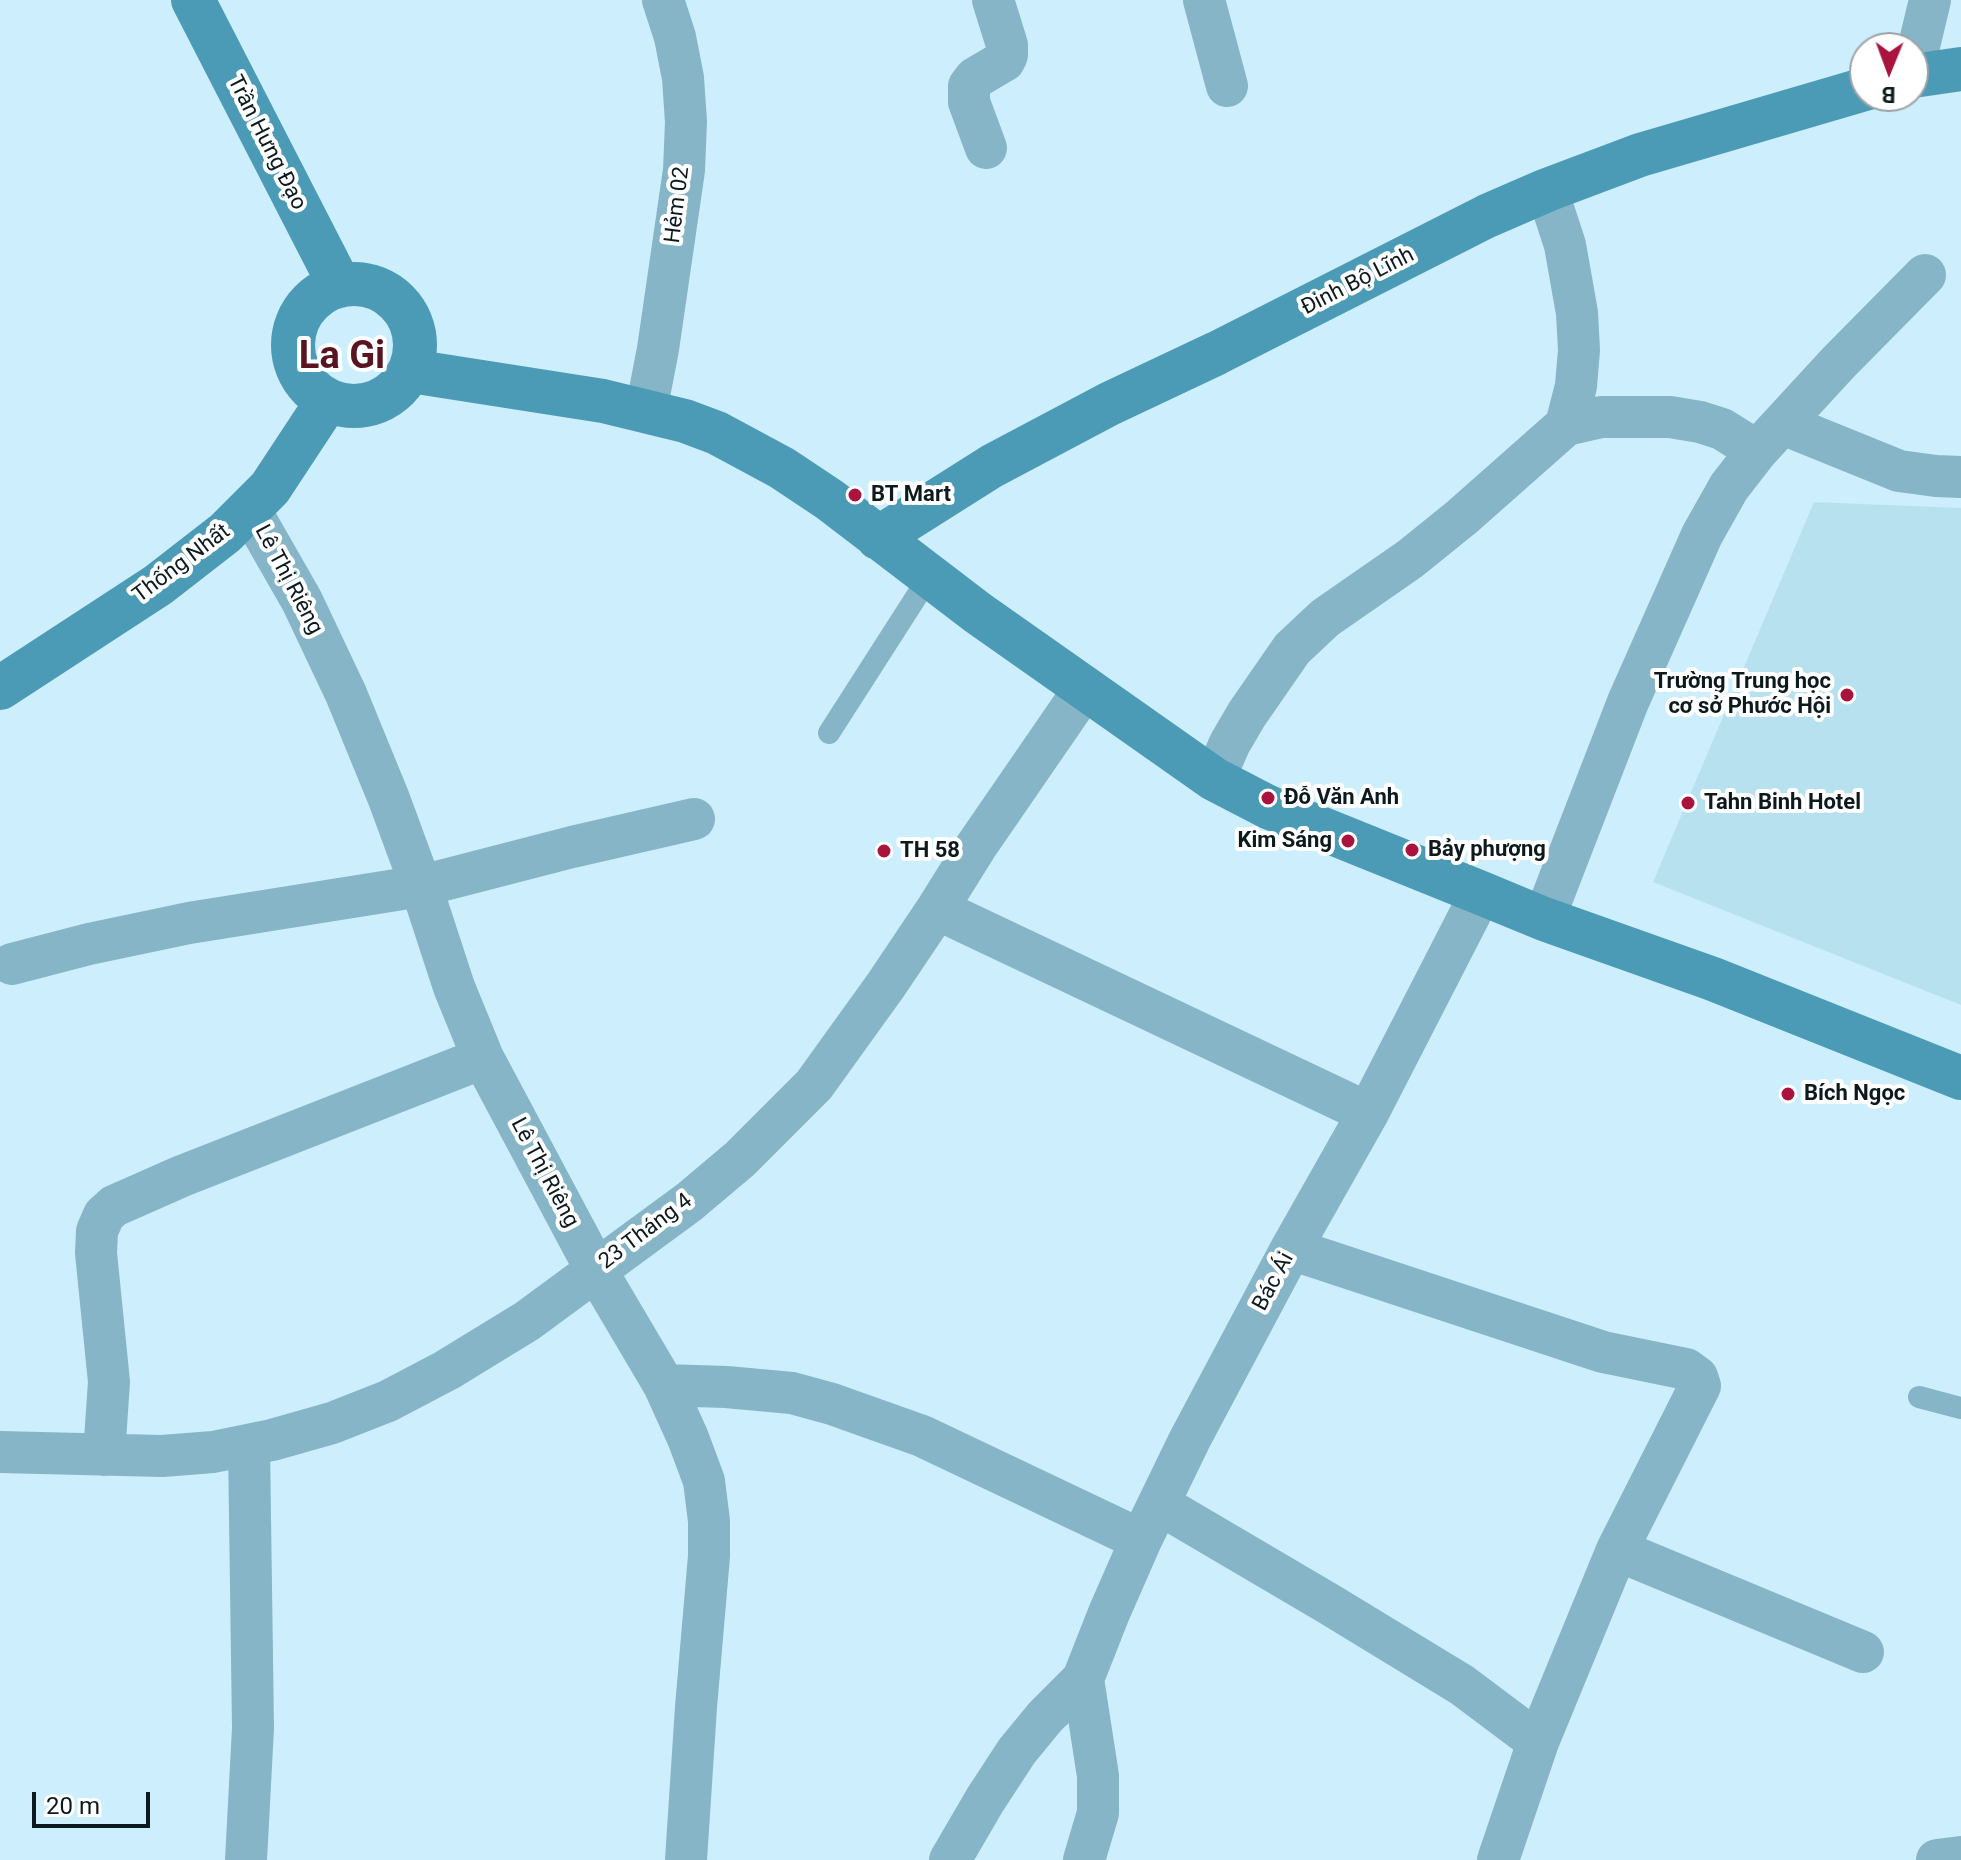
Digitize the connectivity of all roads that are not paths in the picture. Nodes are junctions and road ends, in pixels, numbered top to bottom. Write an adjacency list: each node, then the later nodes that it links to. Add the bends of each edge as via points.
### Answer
1 (193, 0): 14 (main road, Trần Hưng Đạo)
2 (663, 0): 17 (street, Hẻm 02, via 683,78 686,122 684,170)
3 (993, 0): 11 (street, via 1007,55 969,86 969,102)
4 (1204, 0): 9 (street)
5 (1930, 0): 6 (street)
6 (1923, 32)
7 (1961, 69): 8 (main road)
8 (1929, 72)
9 (1227, 86)
10 (1849, 94): 12 (main road, Đinh Bộ Lĩnh, via 1640,155)
11 (986, 148)
12 (1547, 190): 18 (street, via 1565,245 1577,313 1576,386); 22 (main road, Đinh Bộ Lĩnh, via 1109,404 992,466)
13 (1925, 275): 19 (street)
14 (340, 286): 15 (main road, via 366,285 399,302 415,335); 16 (main road, via 314,299 302,313 292,347 304,382)
15 (411, 371): 16 (main road, via 387,398 370,405 351,407); 17 (main road)
16 (328, 400): 21 (main road, Thống Nhất)
17 (646, 411): 22 (main road, via 685,421 748,449 830,500)
18 (1566, 425): 19 (street, via 1601,417 1670,417); 27 (street, via 1462,517 1325,618 1292,649 1247,714)
19 (1770, 438): 20 (street, via 1899,471); 32 (street, via 1729,487 1672,601)
20 (1961, 477)
21 (250, 510): 24 (main road, Thống Nhất, via 158,585); 29 (street, Lê Thị Riêng, via 302,601 346,694)
22 (878, 538): 23 (main road)
23 (929, 577): 25 (main road); 26 (lane)
24 (0, 688)
25 (1085, 688): 27 (main road); 31 (street, 23 Tháng 4)
26 (829, 733)
27 (1214, 779): 30 (main road, via 1268,807)
28 (694, 819): 29 (street)
29 (421, 886): 33 (street, via 189,923); 34 (street, Lê Thị Riêng)
30 (1481, 893): 32 (main road); 36 (street, Bác Ái)
31 (937, 909): 36 (street); 38 (street, 23 Tháng 4, via 814,1085 740,1159)
32 (1544, 919): 35 (main road, via 1713,979)
33 (12, 964)
34 (483, 1058): 38 (street, Lê Thị Riêng); 44 (street, via 182,1176 104,1215 96,1253 109,1382)
35 (1961, 1078)
36 (1368, 1113): 37 (street, Bác Ái)
37 (1291, 1249): 45 (street, Bác Ái); 46 (street, via 1603,1352 1686,1369 1697,1377 1700,1386)
38 (596, 1270): 39 (street, Lê Thị Riêng); 42 (street, 23 Tháng 4, via 527,1321 388,1401 332,1423)
39 (664, 1385): 45 (street, via 792,1393 832,1404); 52 (street, Lê Thị Riêng, via 704,1481 709,1521)
40 (1919, 1397): 41 (lane)
41 (1961, 1408)
42 (249, 1445): 44 (street, 23 Tháng 4, via 162,1456); 51 (street, via 253,1728)
43 (0, 1452): 44 (street, 23 Tháng 4)
44 (104, 1455)
45 (1150, 1522): 48 (street, Bác Ái); 49 (street, via 1329,1604 1462,1685)
46 (1617, 1550): 47 (street); 49 (street)
47 (1863, 1652)
48 (1083, 1679): 53 (street, Bác Ái, via 1017,1751); 54 (street, via 1098,1776 1098,1813)
49 (1538, 1742): 55 (street)
50 (1961, 1857): 56 (street)
51 (246, 1860)
52 (686, 1860)
53 (950, 1860)
54 (1084, 1860)
55 (1498, 1860)
56 (1937, 1860)

